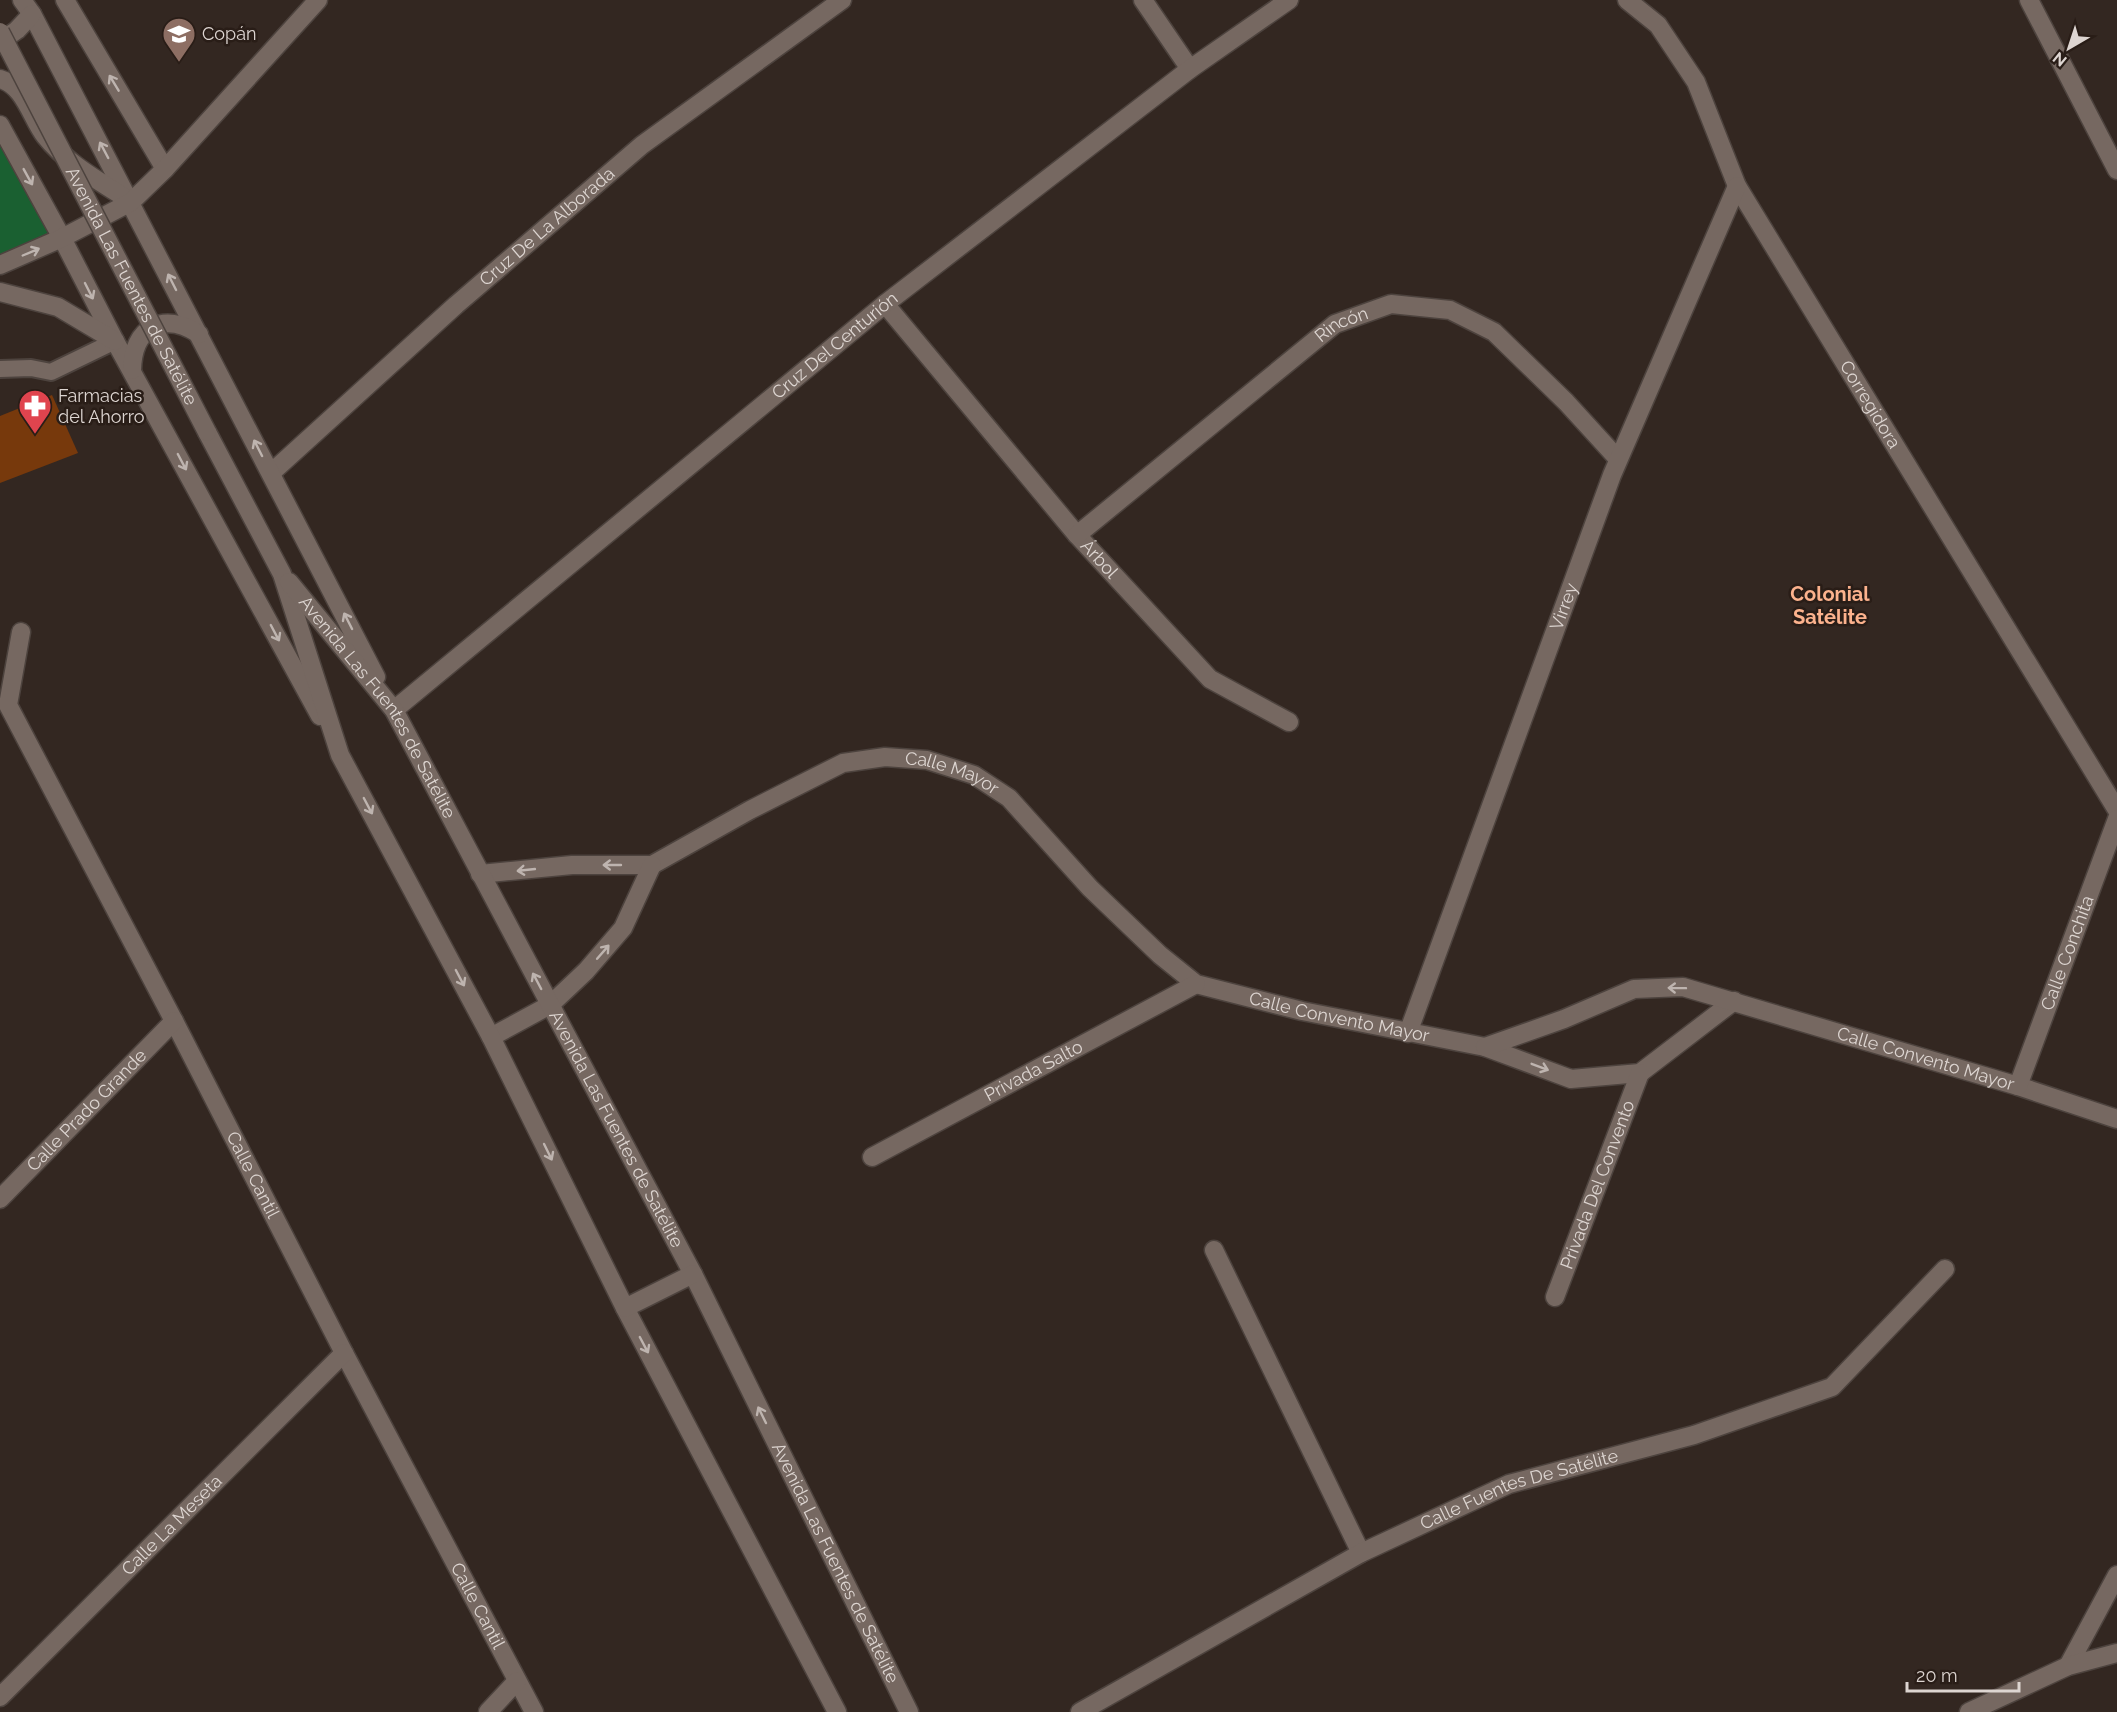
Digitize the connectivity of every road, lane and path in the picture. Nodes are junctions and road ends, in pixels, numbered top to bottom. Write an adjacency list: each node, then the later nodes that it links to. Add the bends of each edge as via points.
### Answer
1 (65, 0): 14 (street, one-way to 1)
2 (318, 0): 14 (street)
3 (842, 0): 27 (street, Cruz De La Alborada, via 642,145 456,305)
4 (1143, 0): 11 (street)
5 (1289, 0): 11 (street, Cruz Del Centurión)
6 (1627, 0): 16 (street, Corregidora, via 1658,25 1696,82)
7 (2029, 0): 15 (street)
8 (27, 7): 10 (street, via 17,30); 17 (street, one-way to 8)
9 (0, 32): 29 (street, Avenida Las Fuentes de Satélite, bridge)
10 (0, 42)
11 (1190, 69): 21 (street, Cruz Del Centurión)
12 (0, 79): 17 (street, via 19,93 44,135 62,153)
13 (0, 125): 18 (street, one-way to 18)
14 (165, 169): 17 (street)
15 (2117, 170)
16 (1737, 186): 26 (street, Virrey); 35 (street, Corregidora)
17 (131, 202): 18 (street); 22 (street, one-way to 17)
18 (62, 238): 19 (street, one-way to 18); 23 (street, one-way to 23)
19 (0, 265)
20 (0, 292): 23 (street, via 58,307)
21 (885, 304): 28 (street, Árbol); 32 (street, Cruz Del Centurión)
22 (199, 334): 25 (street, via 185,325 168,323 152,327 132,353); 27 (street, one-way to 22)
23 (115, 341): 24 (lane, via 51,372); 25 (street)
24 (0, 369)
25 (132, 370): 34 (street, one-way to 34)
26 (1618, 459): 28 (street, Rincón, via 1494,332 1450,310 1391,304 1335,324); 43 (street, Virrey)
27 (271, 473): 32 (street, one-way to 27)
28 (1077, 535): 33 (street, Árbol, via 1210,679)
29 (282, 574): 32 (street, Avenida Las Fuentes de Satélite); 34 (street, Avenida Las Fuentes de Satélite)
30 (21, 632): 31 (street, Calle Cantil)
31 (4, 709): 42 (street, Calle Cantil)
32 (394, 710): 38 (street, Avenida Las Fuentes de Satélite)
33 (1289, 722)
34 (340, 755): 44 (street, Avenida Las Fuentes de Satélite, one-way to 44)
35 (2117, 810)
36 (2117, 819): 47 (street, Calle Conchita)
37 (652, 865): 38 (street, Calle Mayor, one-way to 38, via 572,865); 39 (street, Calle Mayor, via 843,763 885,757 927,760 974,775 1009,798 1090,888); 41 (street, one-way to 37, via 623,928)
38 (480, 874): 41 (street, Avenida Las Fuentes de Satélite, one-way to 38)
39 (1196, 984): 43 (street, Calle Convento Mayor); 49 (street, Privada Salto)
40 (1734, 1001): 45 (street, Calle Convento Mayor, one-way to 45, via 1683,987 1634,989); 46 (street); 47 (street, Calle Convento Mayor)
41 (550, 1005): 44 (street); 53 (street, Avenida Las Fuentes de Satélite)
42 (174, 1021): 50 (street, Calle Prado Grande); 56 (street, Calle Cantil)
43 (1408, 1033): 45 (street, Calle Convento Mayor)
44 (491, 1037): 55 (street, Avenida Las Fuentes de Satélite, one-way to 55)
45 (1485, 1047): 46 (street, Calle Convento Mayor, one-way to 46, via 1571,1079)
46 (1640, 1073): 54 (street, Privada Del Convento)
47 (2018, 1086): 48 (street, Calle Convento Mayor)
48 (2117, 1119)
49 (872, 1157)
50 (0, 1199)
51 (1214, 1250): 57 (street)
52 (1945, 1269): 57 (street, Calle Fuentes De Satélite, via 1832,1387 1694,1435 1509,1484)
53 (693, 1274): 55 (street); 66 (street, Avenida Las Fuentes de Satélite, one-way to 53)
54 (1555, 1297)
55 (625, 1308): 65 (street, Avenida Las Fuentes de Satélite, one-way to 65)
56 (344, 1353): 61 (street, Calle Cantil); 62 (street, Calle La Meseta)
57 (1361, 1553): 67 (street, Calle Fuentes De Satélite)
58 (2117, 1575): 60 (street)
59 (2117, 1653): 60 (street)
60 (2068, 1666): 68 (street)
61 (517, 1681): 63 (street); 64 (street, Calle Cantil)
62 (0, 1697)
63 (488, 1712)
64 (534, 1712)
65 (837, 1712)
66 (909, 1712)
67 (1080, 1712)
68 (1969, 1712)

